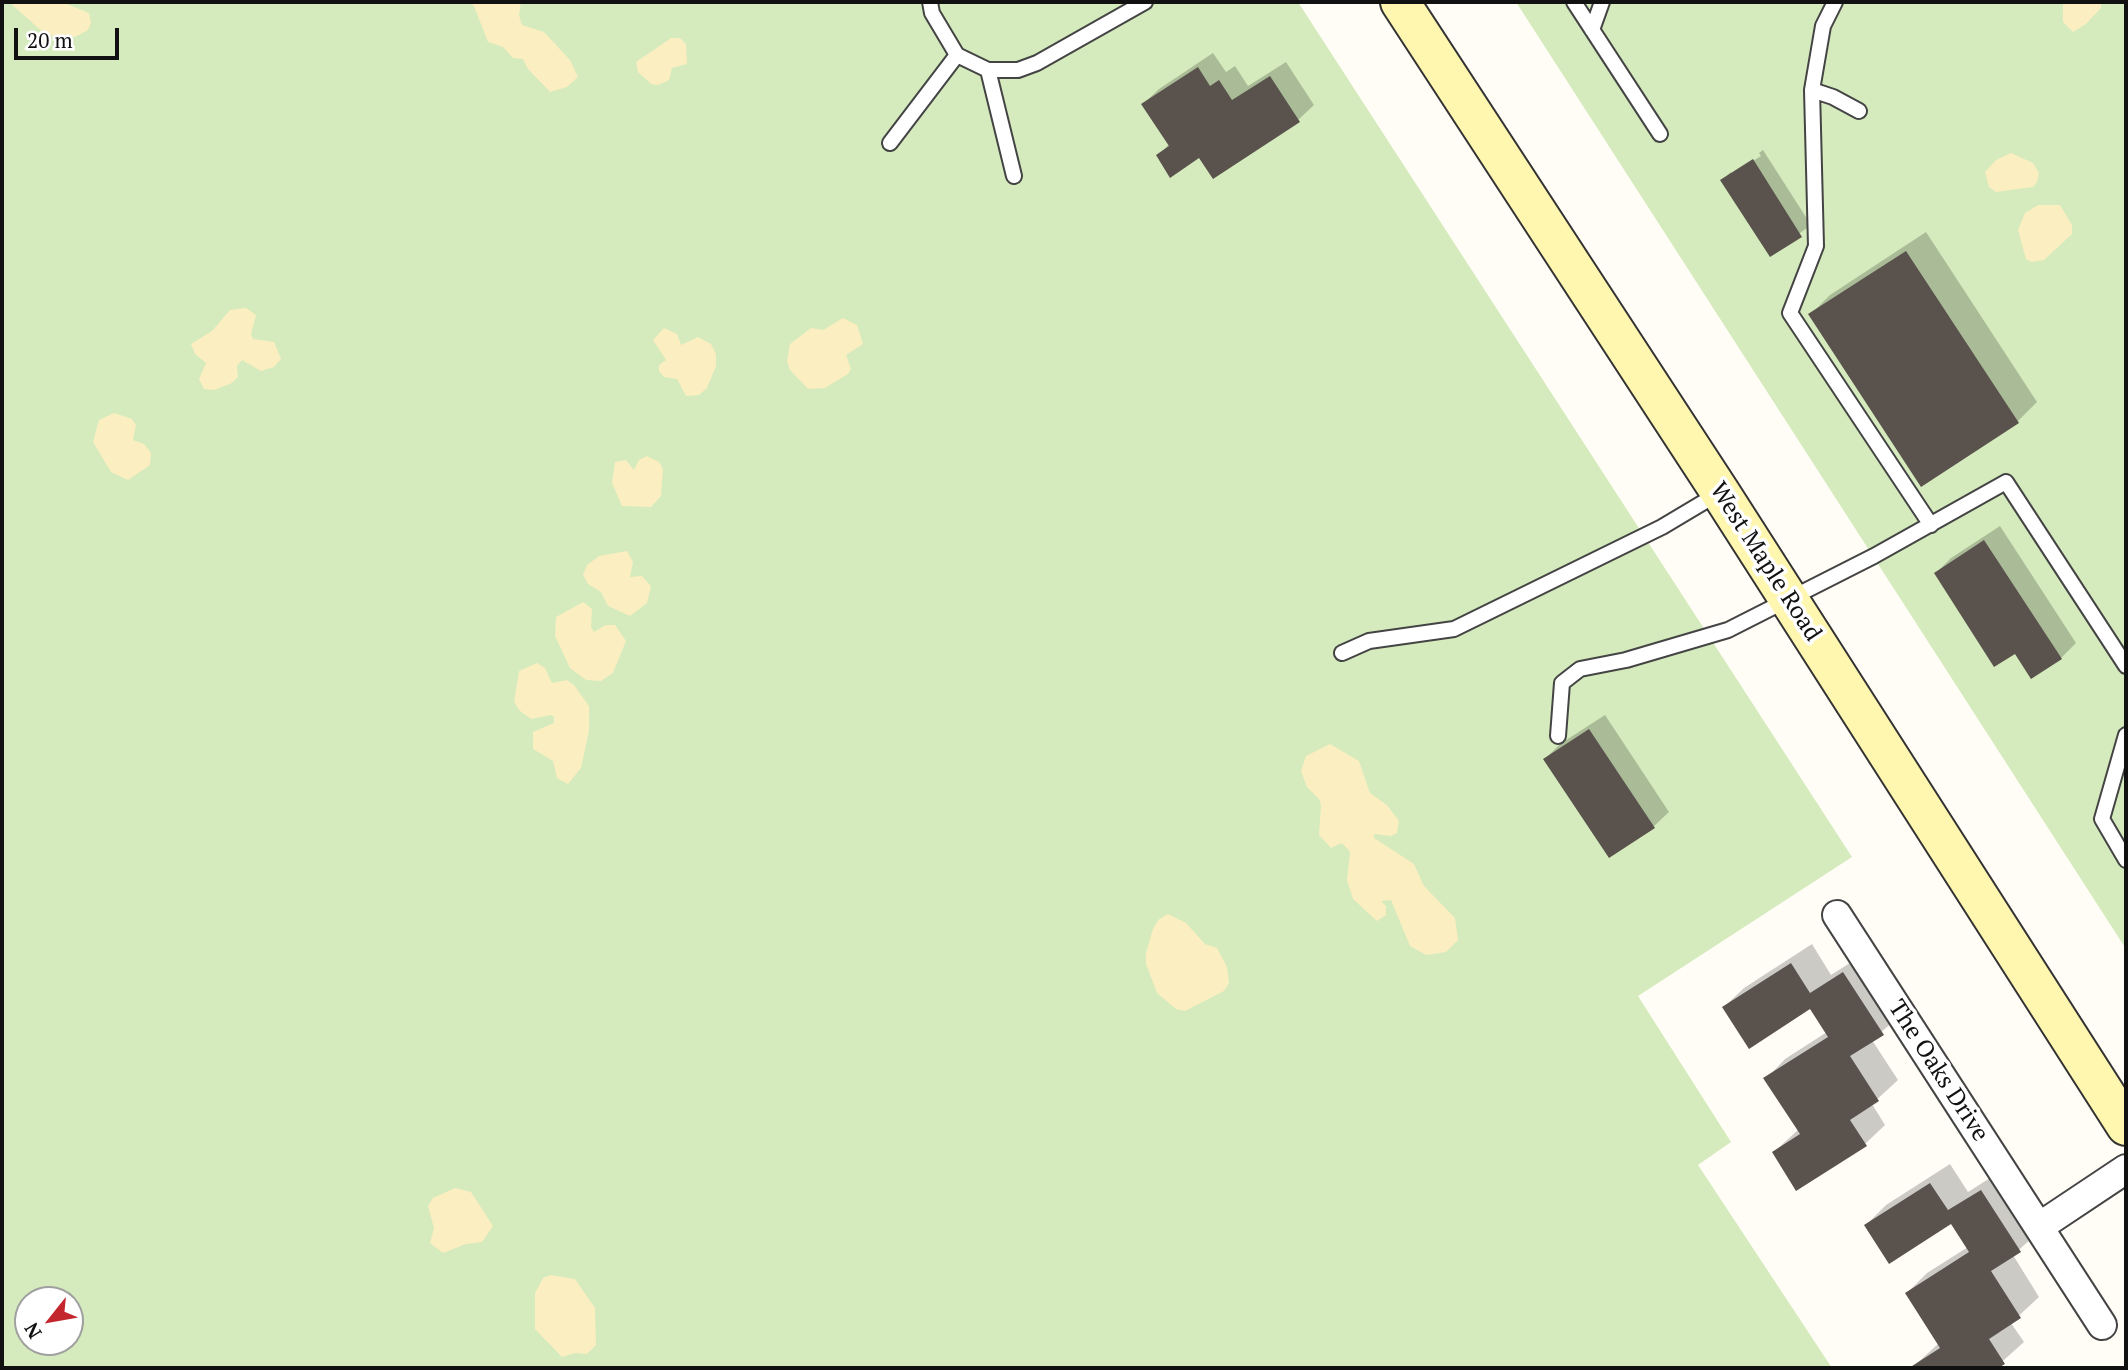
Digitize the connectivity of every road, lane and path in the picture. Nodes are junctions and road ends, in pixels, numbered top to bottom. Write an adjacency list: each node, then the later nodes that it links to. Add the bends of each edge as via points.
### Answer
1 (930, 2): 8 (lane)
2 (1145, 2): 9 (lane, via 1037,63 1018,70)
3 (1400, 2): 15 (main road, West Maple Road)
4 (1574, 2): 7 (lane)
5 (1602, 2): 7 (lane)
6 (1835, 2): 10 (lane, via 1823,26)
7 (1592, 30): 12 (lane)
8 (957, 55): 9 (lane); 13 (lane)
9 (988, 69): 14 (lane)
10 (1812, 90): 11 (lane); 16 (lane, via 1816,246 1790,313)
11 (1859, 111)
12 (1660, 134)
13 (890, 143)
14 (1014, 176)
15 (1720, 492): 17 (main road, West Maple Road); 18 (lane, via 1662,527 1454,629 1369,641)
16 (1931, 525): 17 (lane); 19 (lane, via 2006,482)
17 (1789, 600): 21 (lane, via 1728,629 1580,669 1562,683); 24 (main road, West Maple Road)
18 (1342, 653)
19 (2126, 666)
20 (2126, 735): 22 (lane, via 2102,819)
21 (1558, 736)
22 (2126, 860)
23 (1837, 915): 26 (street, The Oaks Drive)
24 (2126, 1126)
25 (2126, 1169): 26 (street)
26 (2039, 1227): 27 (street, The Oaks Drive)
27 (2102, 1325)

